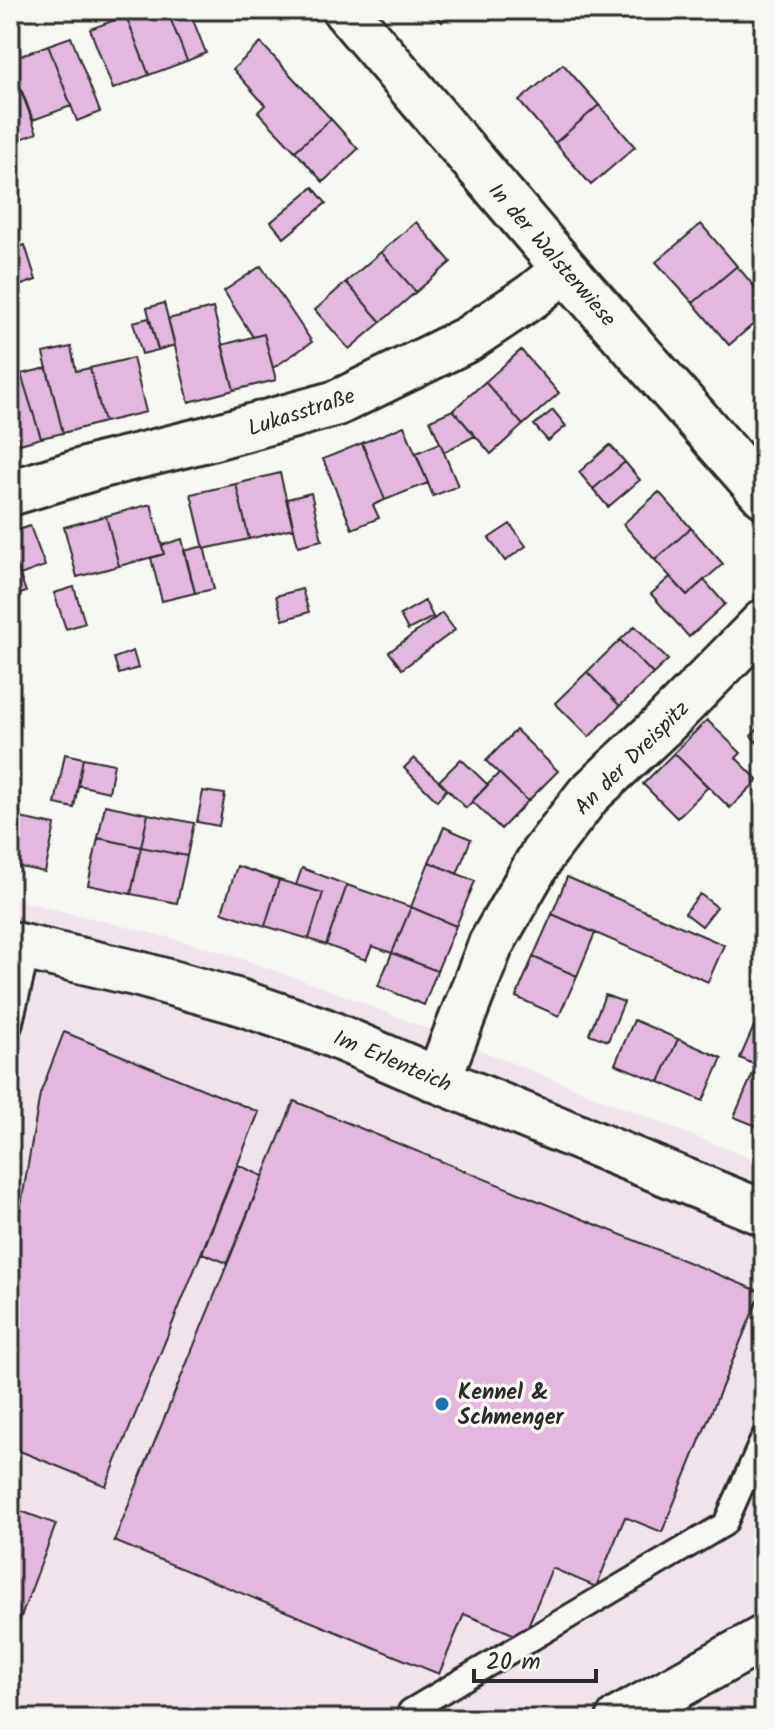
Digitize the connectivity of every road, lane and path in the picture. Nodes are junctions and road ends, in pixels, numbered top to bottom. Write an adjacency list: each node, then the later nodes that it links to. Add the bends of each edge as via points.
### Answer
1 (345, 10): 2 (street, In der Walsterwiese)
2 (565, 269): 3 (street, Lukasstraße, via 468,339 337,403); 4 (street, In der Walsterwiese)
3 (10, 493)
4 (764, 495)
5 (764, 622): 8 (street, An der Dreispitz, via 588,795 542,855 491,944)
6 (20, 946): 7 (lane); 8 (street, Im Erlenteich, via 236,1001 324,1031)
7 (10, 1026)
8 (438, 1080): 9 (street, Im Erlenteich)
9 (764, 1213)
10 (764, 1436): 12 (lane, via 725,1524 410,1711)
11 (764, 1638): 13 (street)
12 (415, 1719)
13 (619, 1719)

